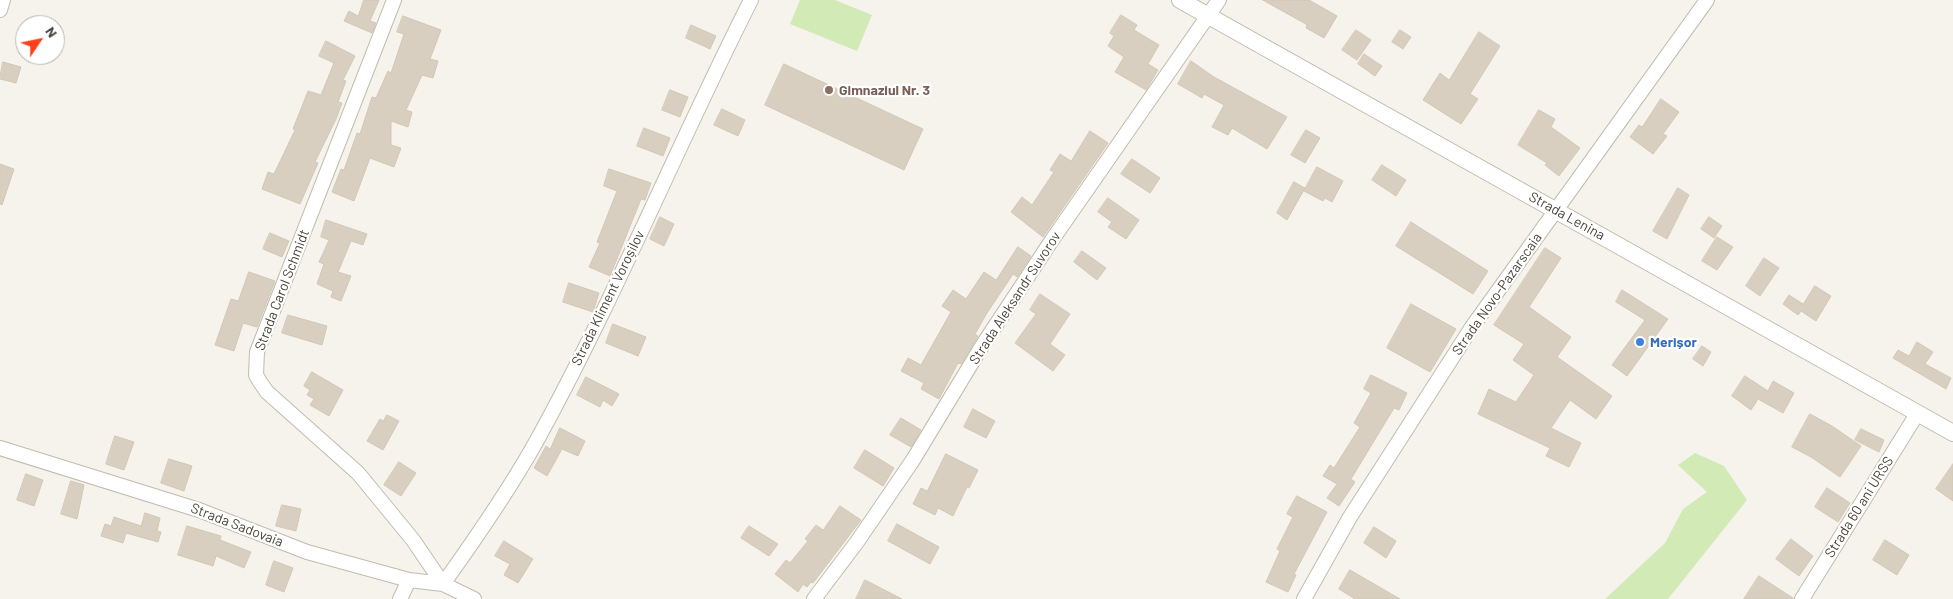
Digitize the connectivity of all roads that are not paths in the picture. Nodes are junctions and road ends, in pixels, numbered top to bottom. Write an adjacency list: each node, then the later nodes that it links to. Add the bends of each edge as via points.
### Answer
1 (3, 0): 7 (street)
2 (394, 0): 14 (street, Strada Carol Schmidt, via 257,352 256,375 267,392 358,473 413,540)
3 (751, 0): 14 (street, Strada Kliment Voroșilov, via 598,321 536,443)
4 (1180, 0): 8 (street, Strada Lenina)
5 (1219, 0): 8 (street, Strada Aleksandr Suvorov)
6 (1707, 0): 9 (street, Strada Novo-Pazarscaia)
7 (0, 10)
8 (1209, 16): 9 (street, Strada Lenina); 17 (street, Strada Aleksandr Suvorov, via 1052,240 982,346 913,460)
9 (1556, 210): 10 (street, Strada Lenina); 18 (street, Strada Novo-Pazarscaia, via 1472,326 1414,414)
10 (1917, 414): 11 (street, Strada Lenina); 19 (street, Strada 60 ani URSS)
11 (1953, 433)
12 (0, 448): 13 (street, Strada Sadovaia, via 199,510 307,552)
13 (409, 580): 14 (street, Strada Sadovaia); 15 (street)
14 (443, 584): 16 (street, Strada Sadovaia)
15 (400, 599)
16 (474, 599)
17 (814, 599)
18 (1304, 599)
19 (1802, 599)

